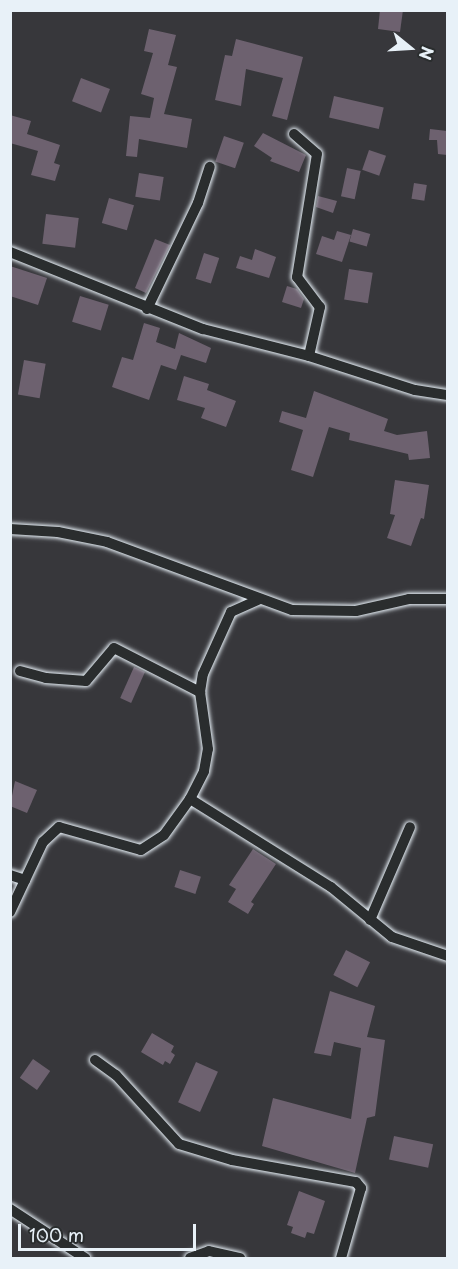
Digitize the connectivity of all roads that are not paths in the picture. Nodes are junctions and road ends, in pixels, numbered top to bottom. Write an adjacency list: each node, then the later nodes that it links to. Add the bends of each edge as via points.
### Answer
1 (294, 134): 5 (street, via 317,154 297,277 320,307)
2 (210, 167): 4 (street, via 198,203)
3 (10, 252): 4 (street)
4 (147, 309): 5 (street, via 203,329)
5 (309, 356): 6 (street, via 415,390)
6 (447, 395)
7 (10, 529): 9 (street, via 58,532 107,542)
8 (447, 599): 9 (street, via 409,599 341,611 292,610)
9 (258, 600): 11 (street, via 231,612 203,674)
10 (20, 671): 11 (street, via 46,678 86,681 114,648)
11 (200, 692): 12 (street, via 208,749 204,771)
12 (190, 800): 15 (street, via 164,836 141,850 59,827 43,842); 17 (street, via 331,887)
13 (410, 827): 17 (street)
14 (10, 875): 15 (street)
15 (25, 880): 16 (street)
16 (10, 912)
17 (370, 920): 18 (street, via 392,937)
18 (447, 956)
19 (95, 1060): 24 (street, via 116,1075 179,1144 232,1160 356,1182 360,1188)
20 (10, 1209): 21 (street)
21 (85, 1258)
22 (190, 1258): 23 (street, via 209,1251)
23 (240, 1258)
24 (341, 1258)

